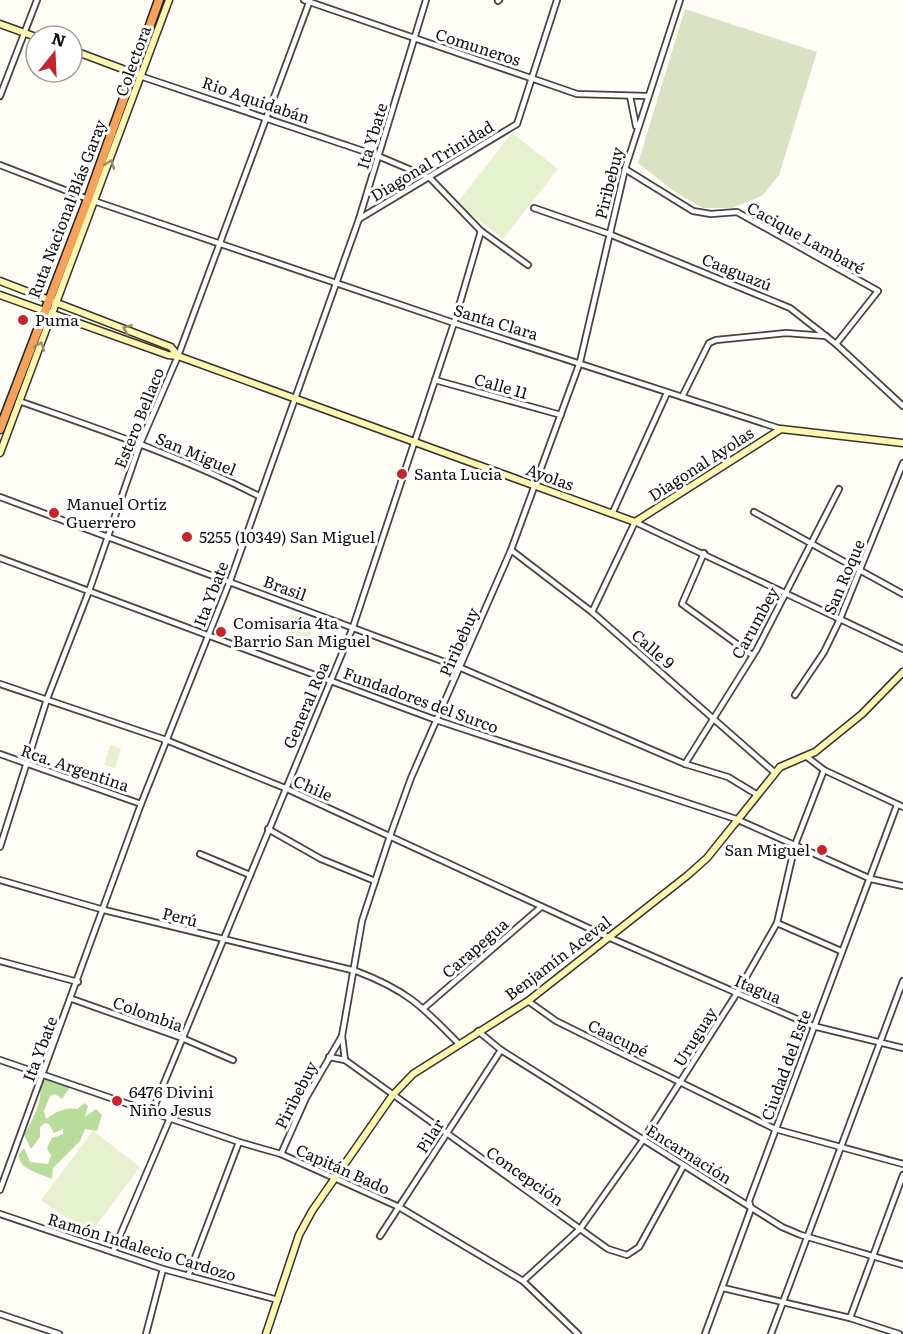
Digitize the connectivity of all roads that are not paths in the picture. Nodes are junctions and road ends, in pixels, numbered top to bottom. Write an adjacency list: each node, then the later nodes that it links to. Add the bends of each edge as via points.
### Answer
1 (38, 0): 9 (street)
2 (159, 0): 13 (highway, Ruta Nacional Blás Garay)
3 (169, 0): 13 (street, Colectora)
4 (426, 0): 11 (street, Ita Ybate)
5 (557, 0): 14 (street)
6 (680, 0): 17 (street, Piribebuy)
7 (308, 1): 11 (street, Comuneros); 18 (street, Estero Bellaco)
8 (0, 24): 10 (street)
9 (28, 24)
10 (24, 33): 15 (street)
11 (414, 39): 14 (street, Comuneros); 20 (street, Ita Ybate)
12 (84, 54): 13 (street, Rio Aquidabán)
13 (139, 75): 18 (street, Rio Aquidabán); 24 (highway, Ruta Nacional Blás Garay)
14 (532, 78): 16 (street, Comuneros, via 577,94); 23 (street, Diagonal Trinidad, via 517,124)
15 (0, 96)
16 (630, 96): 17 (street, Comuneros); 19 (street, Piribebuy)
17 (647, 96): 19 (street, Piribebuy)
18 (265, 118): 20 (street, Rio Aquidabán); 29 (street, Estero Bellaco)
19 (636, 129): 22 (street, Piribebuy)
20 (378, 156): 23 (street, Rio Aquidabán); 26 (street, Ita Ybate)
21 (0, 165): 24 (street, Santa Clara)
22 (625, 169): 28 (street, Piribebuy); 38 (street, Cacique Lambaré, via 693,211 737,212 878,291)
23 (430, 178): 26 (street, Diagonal Trinidad); 27 (street)
24 (92, 200): 29 (street, Santa Clara); 34 (highway, Ruta Nacional Blás Garay)
25 (534, 208): 28 (street, Caaguazú)
26 (359, 219): 32 (street, Ita Ybate)
27 (481, 231): 30 (street); 36 (street, General Roa)
28 (609, 234): 37 (street, Caaguazú, via 765,296 790,308); 40 (street, Piribebuy)
29 (218, 243): 32 (street, Santa Clara); 39 (street, Estero Bellaco)
30 (528, 266)
31 (0, 281): 34 (street)
32 (337, 283): 36 (street, Santa Clara); 44 (street, Ita Ybate)
33 (0, 295): 35 (street)
34 (53, 299): 35 (highway, Ruta Nacional Blás Garay); 39 (street, one-way to 34, via 171,347)
35 (48, 312): 39 (street); 45 (street, one-way to 35); 48 (highway, Ruta Nacional Blás Garay)
36 (454, 323): 40 (street, Santa Clara); 41 (street, General Roa)
37 (826, 336): 38 (street, Caaguazú); 43 (street, via 786,333 716,340 703,350)
38 (836, 344): 46 (street, Caaguazú)
39 (178, 356): 44 (street, Ayolas); 52 (street, Estero Bellaco)
40 (580, 362): 42 (street, Santa Clara); 47 (street, Piribebuy)
41 (435, 380): 47 (street, Calle 11); 50 (street, General Roa)
42 (667, 393): 43 (street, Santa Clara); 60 (street)
43 (682, 397): 49 (street, Santa Clara)
44 (293, 398): 50 (street, Ayolas); 57 (street, Ita Ybate)
45 (19, 401): 52 (street, San Miguel); 53 (street)
46 (903, 406)
47 (561, 415): 55 (street, Piribebuy)
48 (0, 429)
49 (781, 429): 51 (street, Santa Clara); 61 (street, Diagonal Ayolas)
50 (414, 442): 55 (street, Ayolas); 74 (street, General Roa)
51 (903, 443)
52 (140, 444): 57 (street, San Miguel); 62 (street, Estero Bellaco)
53 (0, 453)
54 (903, 463): 67 (street, San Roque)
55 (535, 486): 60 (street, Ayolas); 64 (street, Piribebuy)
56 (839, 489): 63 (street, Carumbey)
57 (260, 496): 68 (street, Ita Ybate)
58 (0, 497): 62 (street, Brasil)
59 (754, 512): 63 (street)
60 (612, 514): 61 (street, Ayolas)
61 (634, 522): 65 (street, Ayolas); 72 (street)
62 (107, 537): 68 (street, Brasil); 69 (street, Estero Bellaco)
63 (812, 542): 67 (street); 70 (street, Carumbey)
64 (511, 550): 72 (street, Calle 9); 78 (street, Piribebuy)
65 (704, 553): 70 (street, Ayolas); 77 (street, via 682,604)
66 (0, 558): 69 (street, Fundadores del Surco)
67 (860, 570): 71 (street); 73 (street, San Roque)
68 (230, 581): 74 (street, Brasil); 75 (street, Ita Ybate)
69 (89, 591): 75 (street, Fundadores del Surco); 83 (street, Estero Bellaco)
70 (786, 592): 73 (street, Ayolas); 77 (street, Carumbey)
71 (903, 594)
72 (592, 612): 84 (street, Calle 9)
73 (840, 619): 76 (street, Ayolas); 82 (street, San Roque, via 824,652)
74 (353, 627): 78 (street, Brasil); 80 (street, General Roa)
75 (209, 635): 80 (street, Fundadores del Surco); 86 (street, Ita Ybate)
76 (903, 649)
77 (752, 655): 84 (street, Carumbey)
78 (461, 668): 85 (street, Piribebuy); 90 (street, Brasil)
79 (903, 672): 88 (street, Benjamín Aceval, via 862,714)
80 (329, 679): 85 (street, Fundadores del Surco); 93 (street, General Roa)
81 (0, 684): 83 (street, Chile)
82 (795, 695)
83 (47, 699): 86 (street, Chile); 89 (street, Estero Bellaco)
84 (713, 718): 90 (street, Carumbey); 92 (street, Calle 9)
85 (436, 720): 97 (street, Fundadores del Surco); 99 (street, Piribebuy)
86 (166, 740): 93 (street, Chile); 95 (street, Ita Ybate)
87 (0, 754): 89 (street, Rca. Argentina)
88 (807, 757): 91 (street); 92 (street, Benjamín Aceval, via 793,760)
89 (28, 763): 95 (street, Rca. Argentina); 101 (street, Estero Bellaco)
90 (685, 764): 94 (street, Brasil, via 728,777)
91 (824, 770): 96 (street); 100 (street, Uruguay)
92 (774, 772): 94 (street, Benjamín Aceval)
93 (285, 788): 98 (street, General Roa); 99 (street, Chile)
94 (756, 794): 97 (street, Benjamín Aceval)
95 (141, 804): 109 (street, Ita Ybate)
96 (900, 806): 104 (street, Ciudad del Este)
97 (736, 819): 100 (street, Fundadores del Surco); 111 (street, Benjamín Aceval, via 707,858)
98 (268, 829): 103 (street, General Roa); 106 (street, via 321,859)
99 (390, 836): 106 (street, Piribebuy); 108 (street, Chile)
100 (795, 845): 104 (street, Fundadores del Surco); 110 (street, Uruguay)
101 (0, 847)
102 (200, 854): 103 (street)
103 (250, 874): 112 (street, General Roa)
104 (868, 878): 107 (street, Fundadores del Surco); 113 (street, Ciudad del Este)
105 (0, 880): 109 (street, Perú)
106 (375, 881): 115 (street, Piribebuy, via 362,921)
107 (903, 886)
108 (541, 907): 111 (street, Chile); 121 (street, Carapegua)
109 (104, 910): 112 (street, Perú); 117 (street, Ita Ybate)
110 (777, 923): 113 (street); 118 (street, Uruguay)
111 (608, 937): 118 (street, Itagua); 120 (street, Benjamín Aceval)
112 (223, 940): 115 (street, Perú); 125 (street, General Roa)
113 (841, 951): 122 (street, Ciudad del Este)
114 (0, 960): 117 (street)
115 (356, 971): 121 (street, Perú, via 393,986); 124 (street, Piribebuy)
116 (903, 981): 126 (street)
117 (78, 982): 119 (street, Ita Ybate)
118 (737, 993): 122 (street, Itagua); 135 (street, Uruguay)
119 (72, 999): 125 (street, Colombia); 134 (street, Ita Ybate)
120 (528, 1001): 123 (street, Benjamín Aceval); 135 (street, Caacupé, via 556,1021)
121 (424, 1008): 127 (street, Perú)
122 (813, 1026): 126 (street, Itagua); 139 (street, Ciudad del Este)
123 (477, 1031): 127 (street, Benjamín Aceval); 129 (street, Encarnación)
124 (342, 1035): 130 (street, Piribebuy); 133 (street)
125 (182, 1038): 131 (street, Colombia); 137 (street, General Roa)
126 (879, 1042): 128 (street, Itagua); 143 (street)
127 (458, 1043): 136 (street, Benjamín Aceval, via 413,1074)
128 (903, 1048)
129 (501, 1050): 140 (street, Pilar); 141 (street, Encarnación)
130 (329, 1057): 133 (street); 144 (street, Piribebuy)
131 (233, 1059)
132 (0, 1060): 134 (street, Capitán Bado)
133 (345, 1060): 136 (street, Concepción)
134 (42, 1074): 137 (street, Capitán Bado); 149 (street, Ita Ybate)
135 (680, 1082): 139 (street, Caacupé); 141 (street, Uruguay)
136 (392, 1096): 140 (street, Concepción); 148 (street, Benjamín Aceval)
137 (152, 1112): 138 (street, Capitán Bado)
138 (170, 1118): 142 (street, Capitán Bado); 156 (street)
139 (775, 1129): 143 (street, Caacupé); 151 (street, Ciudad del Este, via 750,1201)
140 (446, 1134): 150 (street, Pilar); 153 (street, Concepción)
141 (644, 1140): 146 (street, Encarnación); 153 (street, Uruguay)
142 (239, 1142): 144 (street, Capitán Bado); 160 (street)
143 (842, 1147): 145 (street, Caacupé); 155 (street)
144 (280, 1154): 148 (street, Capitán Bado)
145 (903, 1164)
146 (684, 1165): 151 (street, Encarnación); 153 (street, Concepción, via 639,1247 627,1255 608,1249)
147 (903, 1175): 157 (street)
148 (334, 1179): 150 (street, Capitán Bado); 163 (street, Benjamín Aceval, via 299,1235)
149 (0, 1190)
150 (399, 1207): 154 (street, Pilar); 161 (street, Capitán Bado)
151 (751, 1209): 155 (street, Encarnación); 162 (street, Ciudad del Este)
152 (0, 1214): 156 (street, Ramón Indalecio Cardozo)
153 (580, 1229): 161 (street, Uruguay)
154 (380, 1236)
155 (808, 1237): 157 (street, Encarnación); 164 (street)
156 (113, 1252): 159 (street, Ramón Indalecio Cardozo)
157 (872, 1257): 158 (street, Encarnación); 166 (street)
158 (903, 1265)
159 (163, 1269): 160 (street, Ramón Indalecio Cardozo); 169 (street)
160 (188, 1276): 163 (street, Ramón Indalecio Cardozo)
161 (524, 1281): 167 (street, Capitán Bado)
162 (723, 1288): 164 (street); 173 (street, Ciudad del Este)
163 (279, 1301): 170 (street, Benjamín Aceval)
164 (784, 1301): 166 (street); 174 (street)
165 (0, 1314): 168 (street)
166 (850, 1318): 175 (street)
167 (571, 1327): 171 (street); 172 (street, Capitán Bado)
168 (59, 1334)
169 (147, 1334)
170 (266, 1334)
171 (565, 1334)
172 (578, 1334)
173 (705, 1334)
174 (771, 1334)
175 (899, 1334)

